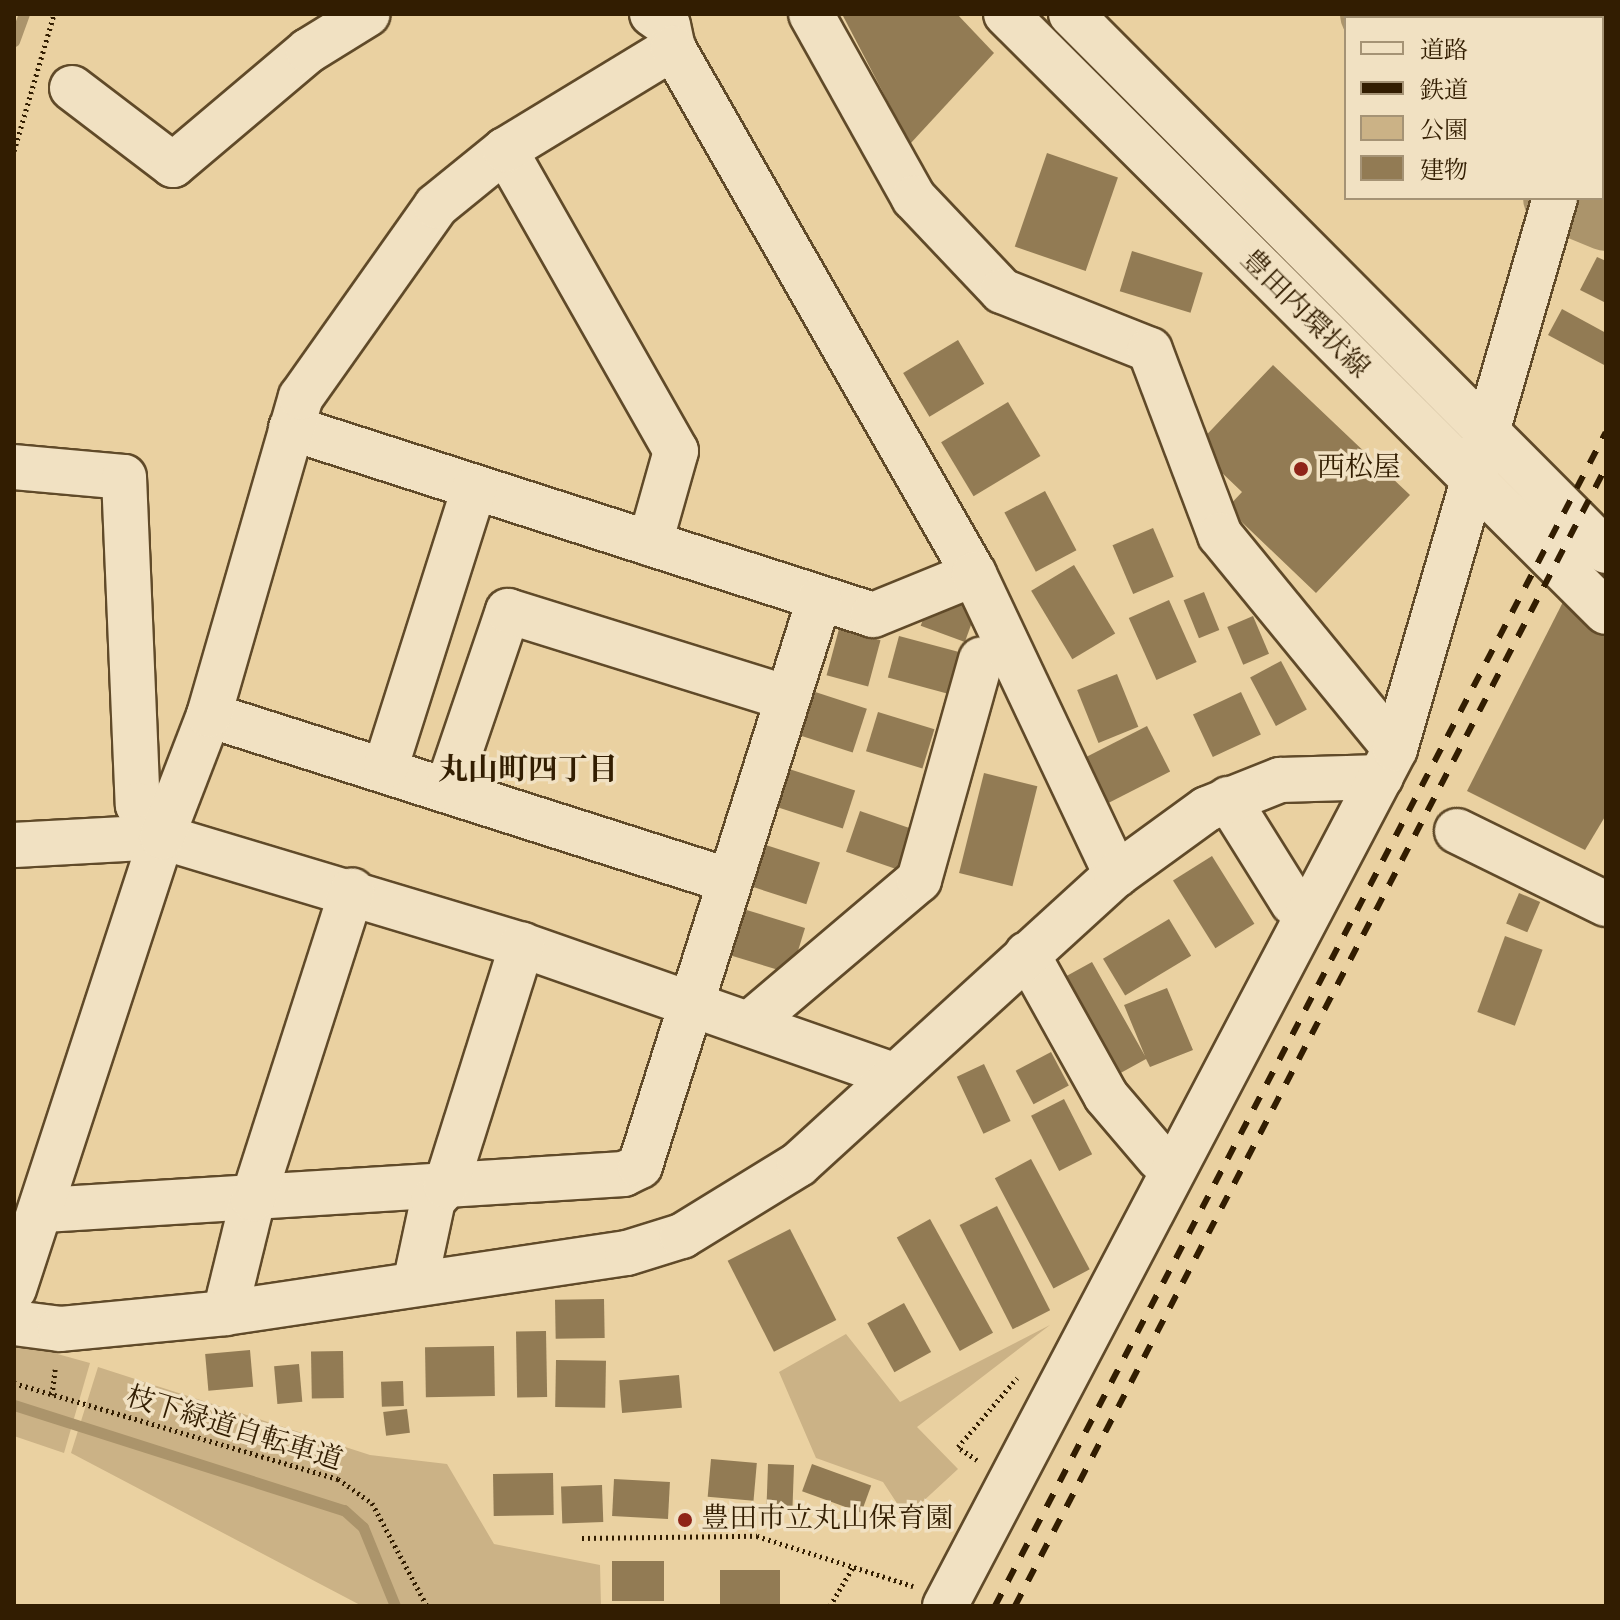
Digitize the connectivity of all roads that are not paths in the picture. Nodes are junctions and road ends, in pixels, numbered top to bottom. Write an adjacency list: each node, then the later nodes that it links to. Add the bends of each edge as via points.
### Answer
1 (368, 14): 6 (street, via 308,51 173,165)
2 (811, 14): 22 (street, via 914,198 1002,291 1150,350 1220,535)
3 (1006, 14): 13 (street, 豊田内環状線)
4 (1071, 14): 10 (street, 豊田内環状線)
5 (663, 31): 7 (street); 16 (street)
6 (72, 88)
7 (505, 150): 9 (street, via 436,206 301,397); 14 (street, via 676,451)
8 (1551, 210): 10 (street)
9 (291, 428): 12 (street); 21 (street)
10 (1488, 436): 13 (street); 15 (street, 豊田内環状線)
11 (14, 467): 27 (street, via 124,477 138,805)
12 (474, 488): 14 (street); 23 (street)
13 (1475, 488): 18 (street, 豊田内環状線); 22 (street)
14 (650, 543): 17 (street)
15 (1606, 551)
16 (974, 574): 17 (street, via 873,615); 29 (street)
17 (819, 600): 20 (street)
18 (1606, 612)
19 (981, 660): 37 (street, via 919,880)
20 (787, 698): 24 (street, via 508,611); 30 (street)
21 (209, 715): 23 (street); 27 (street)
22 (1388, 763): 25 (street, via 1280,780); 47 (street)
23 (386, 766): 24 (street)
24 (448, 787): 30 (street)
25 (1228, 799): 29 (street); 33 (street)
26 (1457, 831): 32 (street)
27 (162, 837): 28 (street); 31 (street); 42 (street)
28 (14, 845)
29 (1116, 875): 35 (street)
30 (727, 880): 36 (street)
31 (352, 891): 34 (street); 41 (street)
32 (1598, 892)
33 (1293, 903)
34 (522, 945): 36 (street); 40 (street)
35 (1027, 954): 38 (street); 39 (street, via 1106,1096)
36 (689, 1002): 37 (street); 40 (street, via 640,1166 624,1174)
37 (749, 1024): 38 (street)
38 (891, 1074): 43 (street, via 799,1164 682,1236 627,1253)
39 (1159, 1158)
40 (446, 1186): 41 (street); 43 (street, via 433,1200)
41 (253, 1199): 42 (street); 45 (street)
42 (44, 1210): 44 (street)
43 (415, 1284): 45 (street)
44 (14, 1289)
45 (225, 1313): 46 (street, via 60,1329)
46 (14, 1323)
47 (937, 1599)

